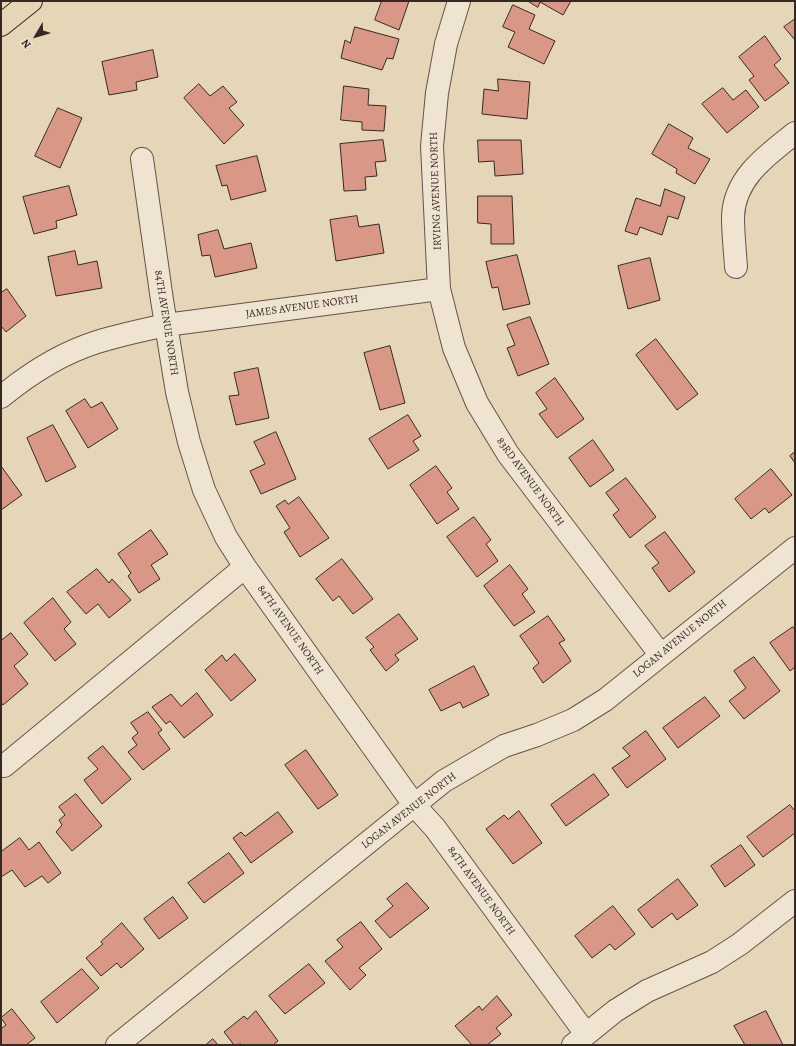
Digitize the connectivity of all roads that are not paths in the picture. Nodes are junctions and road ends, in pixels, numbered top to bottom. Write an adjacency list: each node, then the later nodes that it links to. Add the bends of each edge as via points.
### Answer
1 (31, 1): 3 (highway)
2 (459, 1): 7 (street, IRVING AVENUE NORTH, via 446,44 437,93 432,146)
3 (1, 25)
4 (795, 133): 6 (street, via 749,173 738,193 733,216)
5 (142, 159): 8 (street, 84TH AVENUE NORTH)
6 (736, 267)
7 (439, 289): 8 (street, JAMES AVENUE NORTH); 12 (street, 83RD AVENUE NORTH, via 457,355 477,403 508,454)
8 (166, 325): 9 (street, JAMES AVENUE NORTH, via 96,342 58,358); 11 (street, 84TH AVENUE NORTH, via 185,428 204,490 226,537)
9 (1, 396)
10 (795, 548): 12 (street, LOGAN AVENUE NORTH)
11 (245, 567): 13 (street); 14 (street, 84TH AVENUE NORTH)
12 (660, 654): 14 (street, LOGAN AVENUE NORTH, via 605,700 573,720 504,746 444,781)
13 (4, 766)
14 (415, 806): 16 (street, 84TH AVENUE NORTH, via 435,828); 17 (street, LOGAN AVENUE NORTH)
15 (795, 901): 16 (street, via 740,944 712,962 647,991 615,1011)
16 (580, 1040)
17 (117, 1045)

